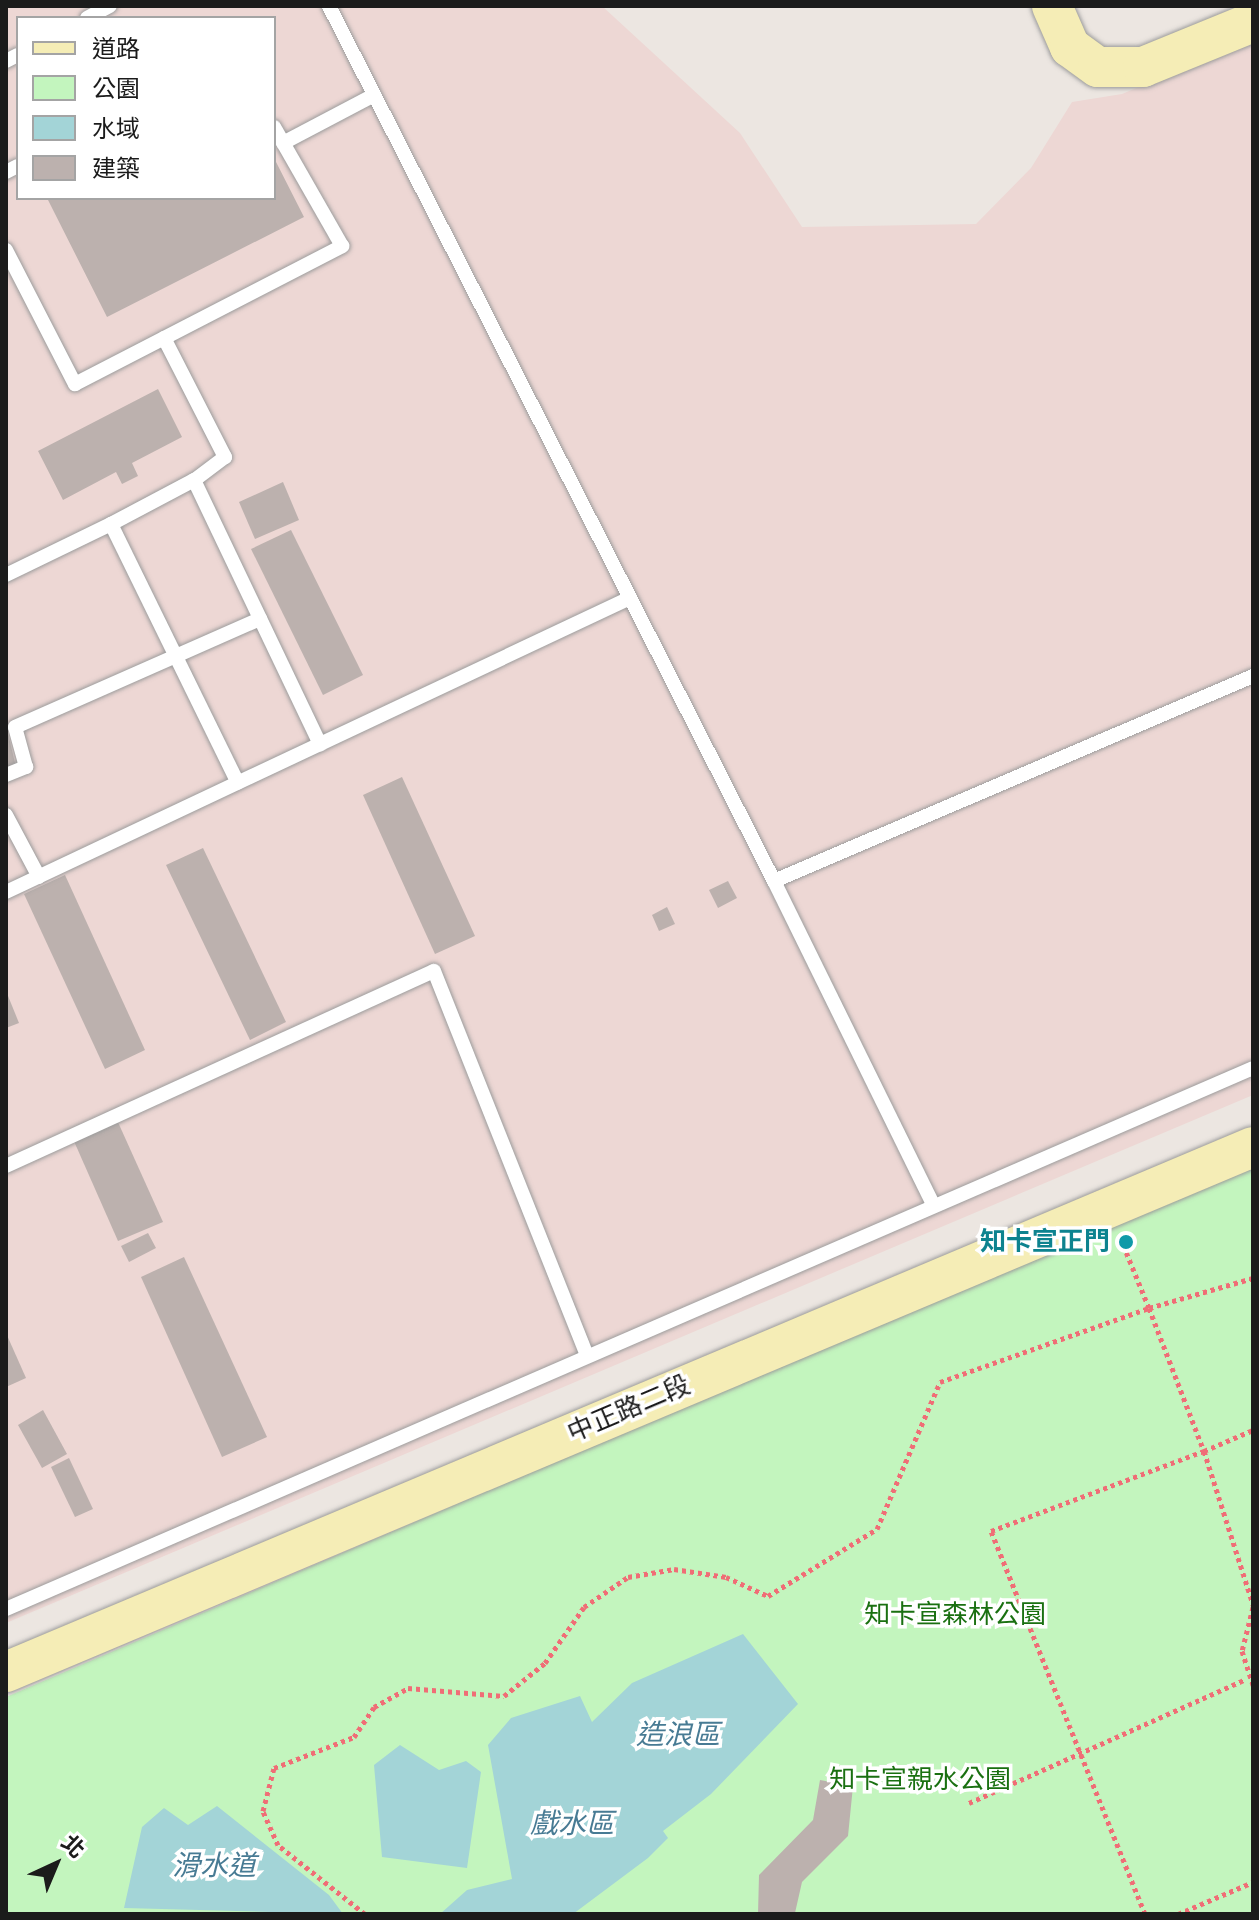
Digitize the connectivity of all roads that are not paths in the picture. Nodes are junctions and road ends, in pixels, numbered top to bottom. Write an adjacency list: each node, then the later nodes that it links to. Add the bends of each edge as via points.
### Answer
1 (110, 6): 4 (lane)
2 (329, 6): 6 (lane)
3 (1052, 6): 5 (street, via 1070,47 1098,67 1143,67)
4 (91, 16)
5 (1253, 22)
6 (374, 95): 8 (lane); 14 (lane)
7 (276, 131): 8 (lane)
8 (283, 143): 10 (lane, via 342,246)
9 (6, 250): 10 (lane, via 75,384)
10 (164, 338): 11 (lane, via 225,457)
11 (194, 480): 12 (lane); 15 (lane)
12 (111, 524): 13 (lane); 16 (lane)
13 (6, 575)
14 (630, 598): 18 (lane); 23 (lane)
15 (260, 619): 16 (lane); 18 (lane)
16 (178, 660): 19 (lane, via 15,727 26,767); 20 (lane)
17 (1253, 676): 23 (lane)
18 (320, 744): 20 (lane)
19 (6, 775)
20 (238, 783): 22 (lane)
21 (6, 815): 22 (lane)
22 (39, 877): 24 (lane)
23 (774, 881): 28 (lane)
24 (6, 892)
25 (1253, 1068): 28 (lane)
26 (1253, 1147): 31 (street, 中正路二段)
27 (6, 1166): 29 (lane, via 434,971)
28 (933, 1204): 29 (lane)
29 (587, 1355): 30 (lane)
30 (6, 1609)
31 (6, 1672)

